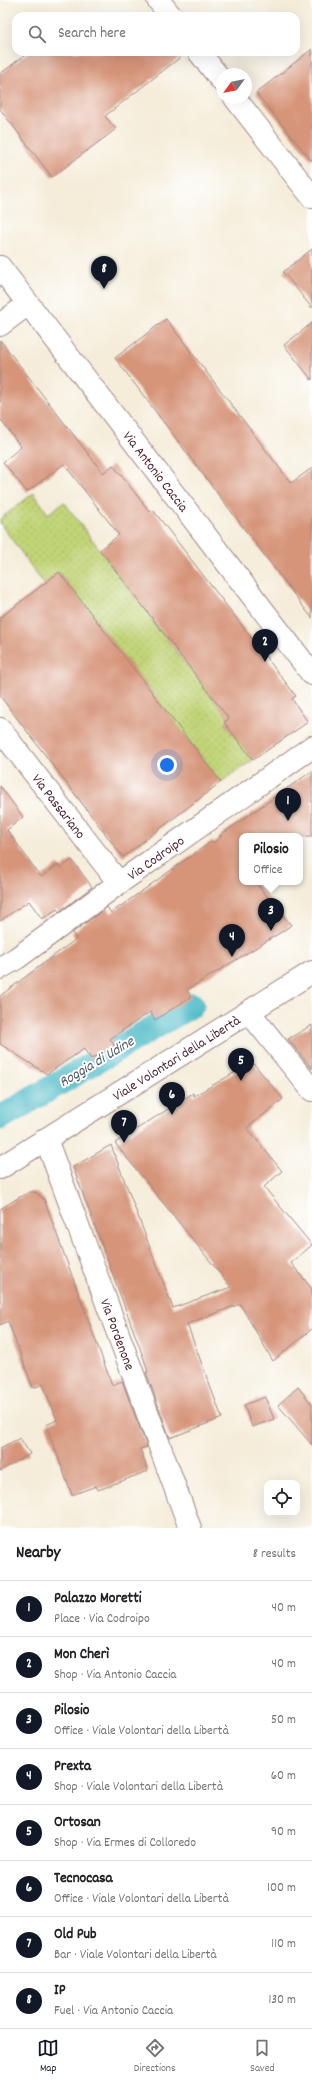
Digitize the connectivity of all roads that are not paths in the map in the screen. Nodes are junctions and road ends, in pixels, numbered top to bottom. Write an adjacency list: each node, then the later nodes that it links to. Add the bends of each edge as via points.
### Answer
1 (158, 0): 2 (street)
2 (167, 12)
3 (202, 56): 4 (street)
4 (216, 73)
5 (240, 104): 6 (street)
6 (312, 197)
7 (0, 267): 8 (street, Via Antonio Caccia)
8 (28, 304): 9 (street); 10 (street, Via Antonio Caccia)
9 (0, 325)
10 (312, 674)
11 (0, 729): 13 (street, Via Passariano)
12 (312, 747): 13 (street, Via Codroipo)
13 (119, 883): 14 (street, Via Codroipo)
14 (0, 968)
15 (312, 972): 16 (street, Viale Volontari della Libertà)
16 (249, 1012): 17 (street); 18 (street, Viale Volontari della Libertà)
17 (312, 1090)
18 (46, 1139): 19 (street, Viale Volontari della Libertà); 20 (street, Via Pordenone)
19 (0, 1168)
20 (190, 1528)

